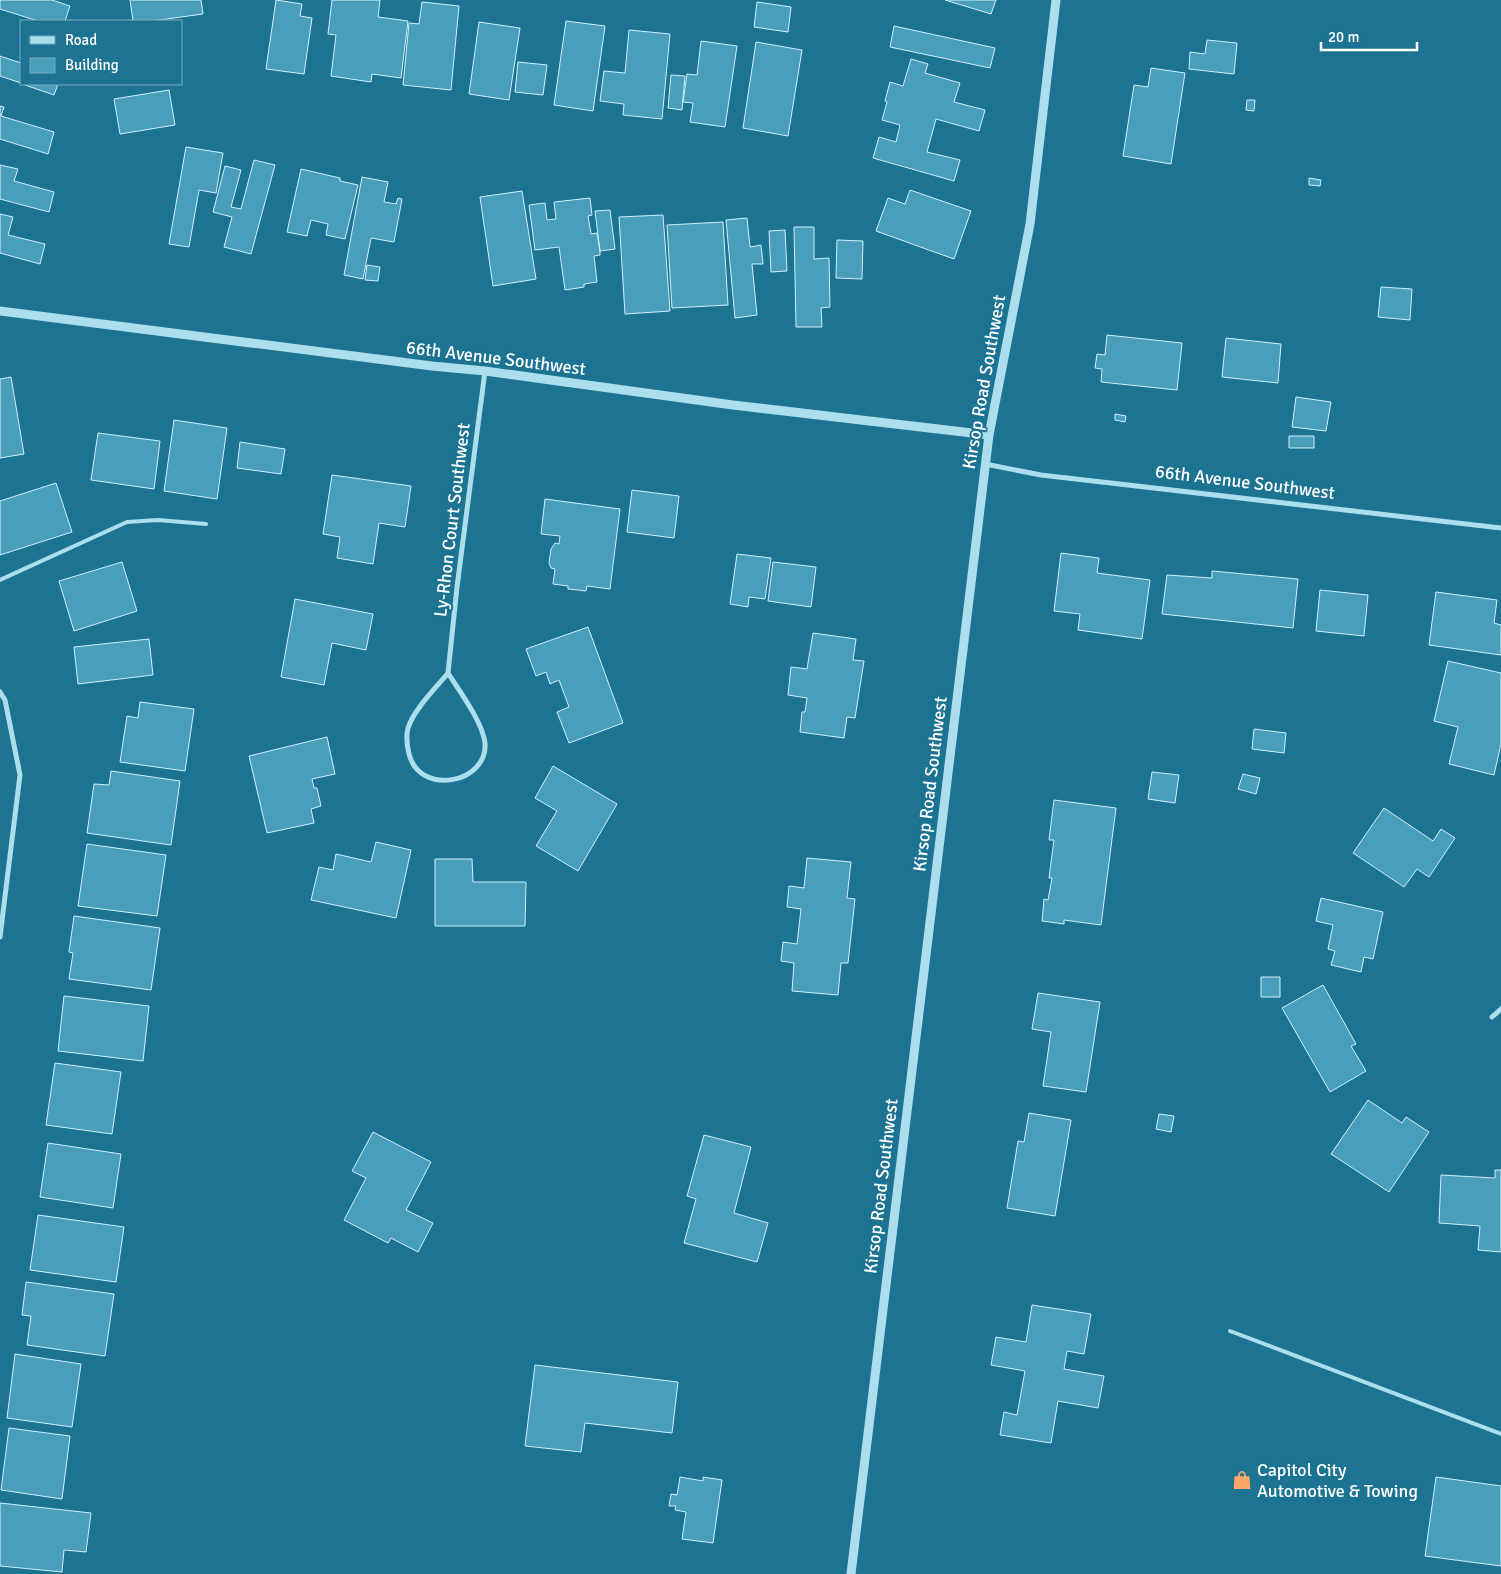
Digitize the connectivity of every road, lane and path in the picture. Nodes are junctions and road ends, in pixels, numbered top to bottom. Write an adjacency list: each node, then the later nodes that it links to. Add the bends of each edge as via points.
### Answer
1 (1056, 0): 4 (street, Kirsop Road Southwest, via 1030,224)
2 (0, 311): 3 (street, 66th Avenue Southwest)
3 (485, 371): 4 (street, 66th Avenue Southwest); 9 (street, Ly-Rhon Court Southwest)
4 (989, 435): 5 (street, Kirsop Road Southwest)
5 (985, 464): 7 (street, 66th Avenue Southwest, via 1041,475); 16 (street, Kirsop Road Southwest)
6 (206, 524): 8 (lane, via 158,520 127,522)
7 (1501, 528)
8 (0, 580)
9 (448, 673): 9 (street, via 418,710 408,728 406,745 410,760 420,774 437,781 455,780 470,772 481,760 485,744 480,726)
10 (0, 692): 11 (street, via 5,700 20,775)
11 (0, 937)
12 (1501, 1009): 13 (street)
13 (1492, 1017)
14 (1230, 1331): 15 (lane)
15 (1501, 1434)
16 (851, 1574)

